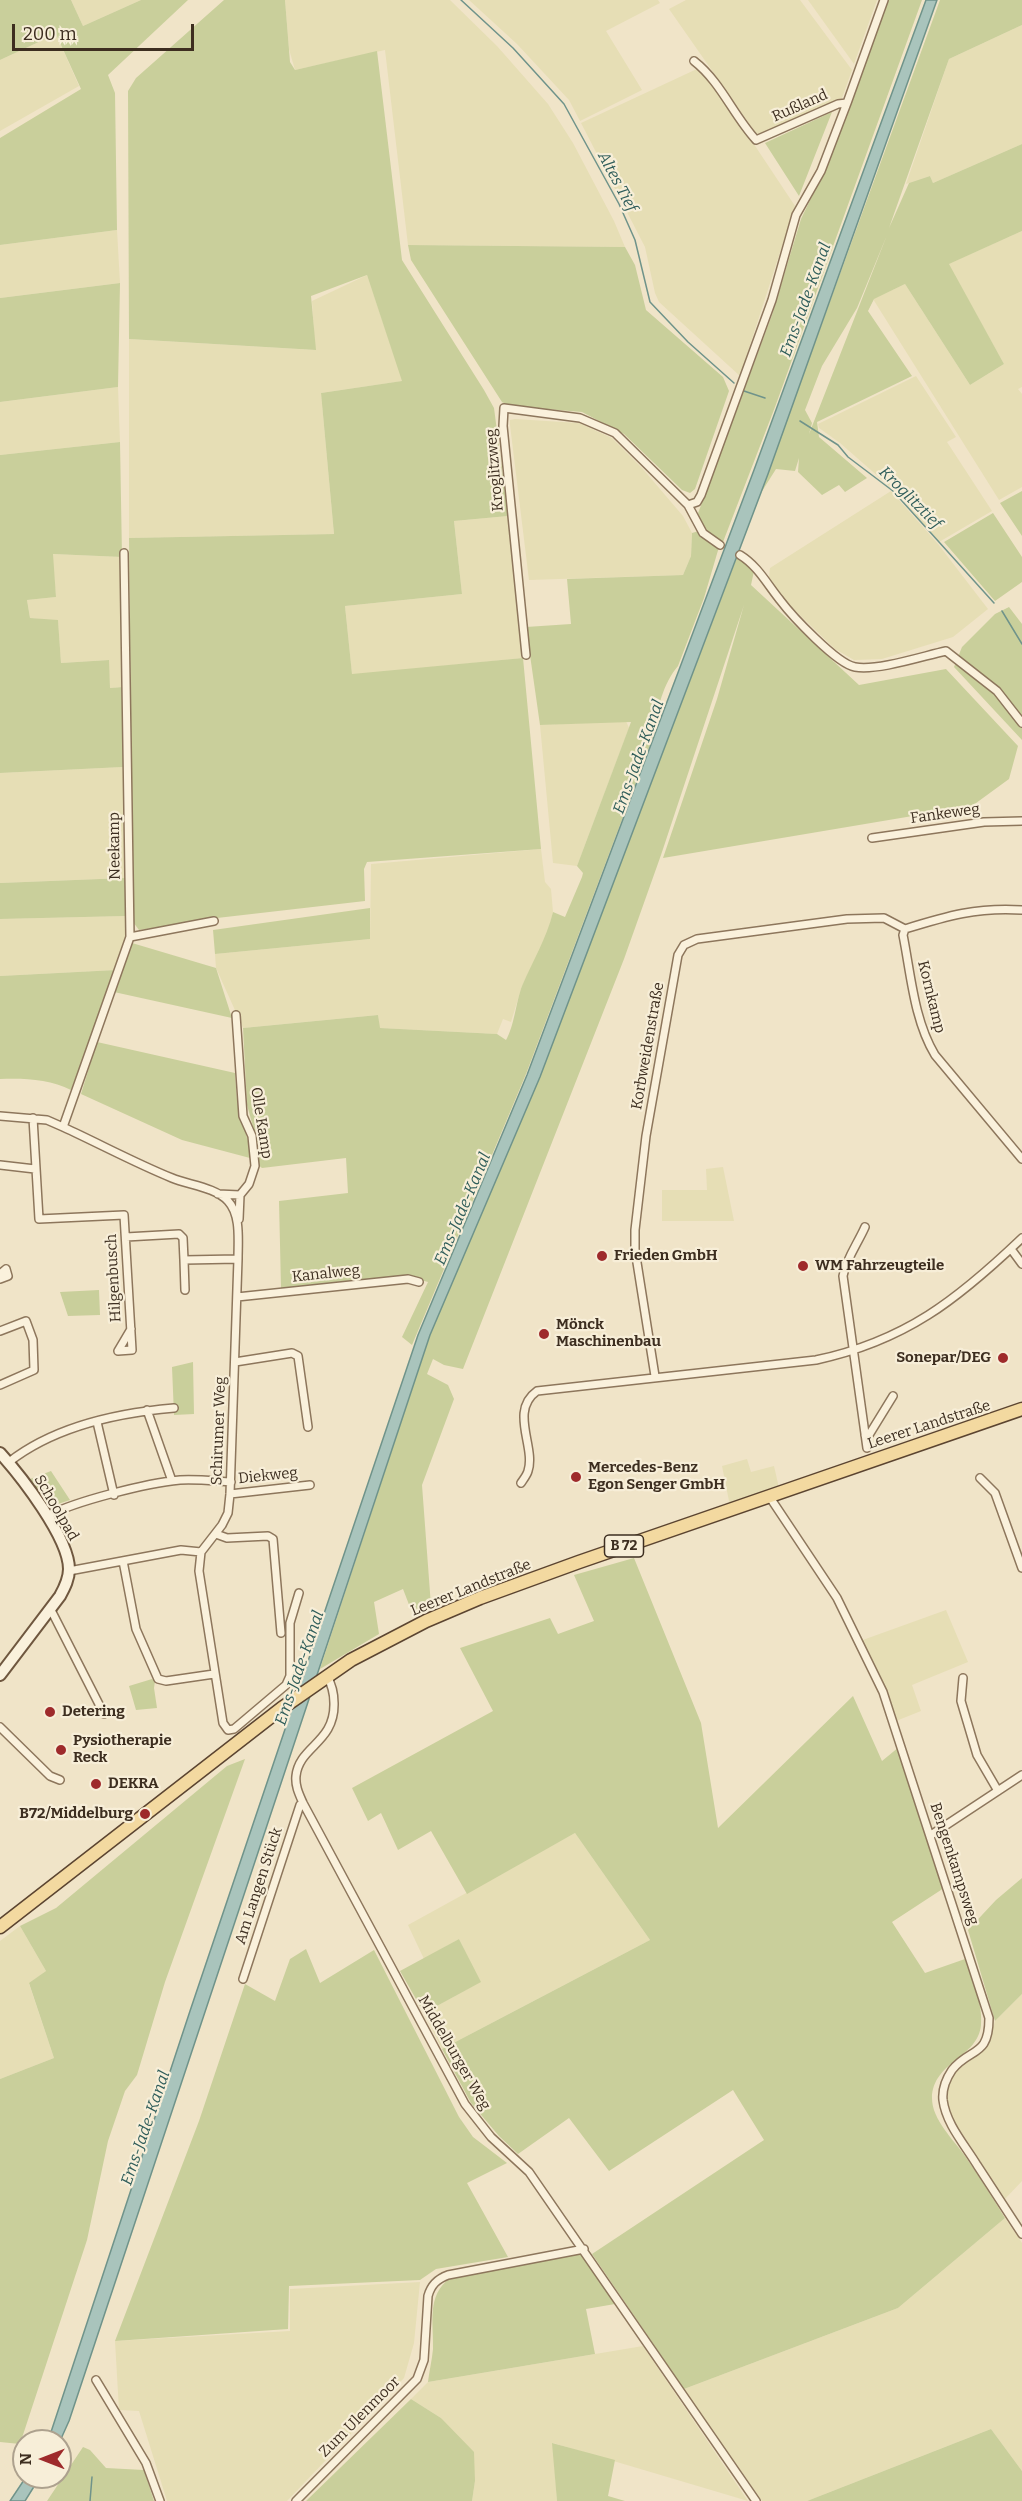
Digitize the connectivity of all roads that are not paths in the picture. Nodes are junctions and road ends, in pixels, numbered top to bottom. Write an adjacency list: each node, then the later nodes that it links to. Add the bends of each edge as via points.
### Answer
1 (884, 0): 3 (street, Rußland)
2 (694, 61): 3 (street, Rußland, via 712,78 756,140)
3 (847, 103): 4 (street, via 821,171 796,215 765,321 701,495 697,502)
4 (688, 505): 5 (street, Kroglitzweg, via 703,534); 8 (street, Kroglitzweg, via 615,434 580,418 504,408)
5 (720, 545)
6 (124, 553): 15 (street, Neekamp)
7 (740, 555): 9 (street, via 754,566 811,634 847,665 885,664 946,651 997,691)
8 (526, 655)
9 (1022, 723)
10 (1022, 821): 11 (street, Fankeweg, via 984,822)
11 (872, 838)
12 (1022, 910): 14 (street, via 967,911)
13 (214, 921): 15 (street)
14 (905, 929): 20 (street, Kornkamp, via 916,1000 928,1044); 40 (street, Korbweidenstraße, via 884,918 821,922 697,939 684,945 678,955 646,1136 635,1230)
15 (130, 937): 19 (street, Neekamp)
16 (236, 1015): 24 (street, Olle Kamp, via 243,1116 252,1136 255,1166)
17 (0, 1116): 18 (street)
18 (33, 1118): 19 (street); 22 (street, Hilgenbusch)
19 (63, 1127): 23 (street, via 173,1179)
20 (1022, 1159)
21 (0, 1165): 22 (street)
22 (35, 1169): 27 (street, Hilgenbusch, via 39,1219 124,1215)
23 (218, 1194): 24 (street); 26 (street, Schirumer Weg, via 228,1201)
24 (240, 1195): 26 (street, Olle Kamp)
25 (865, 1227): 38 (street, via 843,1276)
26 (238, 1231): 30 (street, Schirumer Weg)
27 (126, 1237): 31 (street, via 179,1234 183,1238); 36 (street, Hilgenbusch)
28 (1022, 1238): 29 (street)
29 (1011, 1249): 32 (street); 38 (street, via 928,1317)
30 (238, 1259): 31 (street); 35 (street, Schirumer Weg)
31 (184, 1260): 34 (street)
32 (1022, 1264)
33 (419, 1282): 35 (street, Kanalweg, via 408,1279)
34 (185, 1290)
35 (237, 1297): 39 (street, Schirumer Weg)
36 (130, 1329)
37 (0, 1331): 41 (street, via 26,1321 33,1340 34,1371)
38 (853, 1352): 40 (street, via 816,1360); 48 (street)
39 (235, 1362): 47 (street, via 292,1353 298,1356); 54 (street, Schirumer Weg)
40 (655, 1376): 55 (street, via 549,1389 530,1396 524,1414 529,1470)
41 (0, 1385)
42 (893, 1396): 48 (street, via 869,1435)
43 (174, 1408): 45 (street)
44 (1022, 1409): 59 (main road, Leerer Landstraße / B 72)
45 (147, 1410): 46 (street); 53 (street)
46 (97, 1422): 51 (street, via 54,1434); 57 (street)
47 (308, 1427)
48 (865, 1435): 49 (street)
49 (867, 1448)
50 (0, 1453): 51 (street, Schoolpad)
51 (9, 1462): 60 (street, Schoolpad)
52 (980, 1478): 64 (street, via 995,1492)
53 (172, 1481): 54 (street); 57 (street)
54 (231, 1482): 58 (street, Schirumer Weg)
55 (521, 1483)
56 (309, 1485): 58 (street, Diekweg)
57 (114, 1494): 60 (street)
58 (230, 1494): 61 (street, Schirumer Weg, via 228,1513)
59 (769, 1496): 71 (main road, Leerer Landstraße / B 72, via 480,1598 426,1621); 79 (street, Bengenkampsweg, via 821,1572 871,1667 893,1719)
60 (47, 1516): 65 (street, Schoolpad, via 65,1551)
61 (216, 1533): 62 (street, Schirumer Weg); 68 (street, via 227,1538 273,1539)
62 (201, 1552): 63 (street, via 181,1550); 69 (street, via 199,1571)
63 (123, 1561): 65 (street); 69 (street, via 136,1629 158,1679)
64 (1022, 1568)
65 (69, 1571): 67 (street, Schoolpad, via 66,1585)
66 (299, 1593): 69 (street, via 290,1623 290,1676 286,1685 234,1729 224,1726)
67 (51, 1610): 70 (street, Schoolpad); 73 (street)
68 (281, 1633)
69 (214, 1674)
70 (0, 1675)
71 (326, 1677): 78 (street, Middelburger Weg, via 333,1688 334,1716 328,1732 297,1769 296,1783); 80 (main road, Leerer Landstraße / B 72)
72 (963, 1678): 77 (street, via 961,1701 974,1745)
73 (104, 1714)
74 (0, 1727): 76 (street, via 50,1776)
75 (1022, 1775): 77 (street)
76 (60, 1780)
77 (998, 1791): 79 (street)
78 (303, 1803): 81 (street, Am Langen Stück); 83 (street, Middelburger Weg, via 465,2104 491,2137 529,2172)
79 (931, 1835): 82 (street, Bengenkampsweg, via 989,2018 985,2042 951,2072 944,2084 943,2100 951,2124)
80 (0, 1927)
81 (243, 1979)
82 (1022, 2234)
83 (584, 2249): 86 (street, Zum Ulenmoor, via 438,2279 428,2296 424,2360 417,2379); 87 (street, Middelburger Weg)
84 (96, 2380): 85 (street, via 146,2463)
85 (160, 2501)
86 (296, 2501)
87 (756, 2501)

